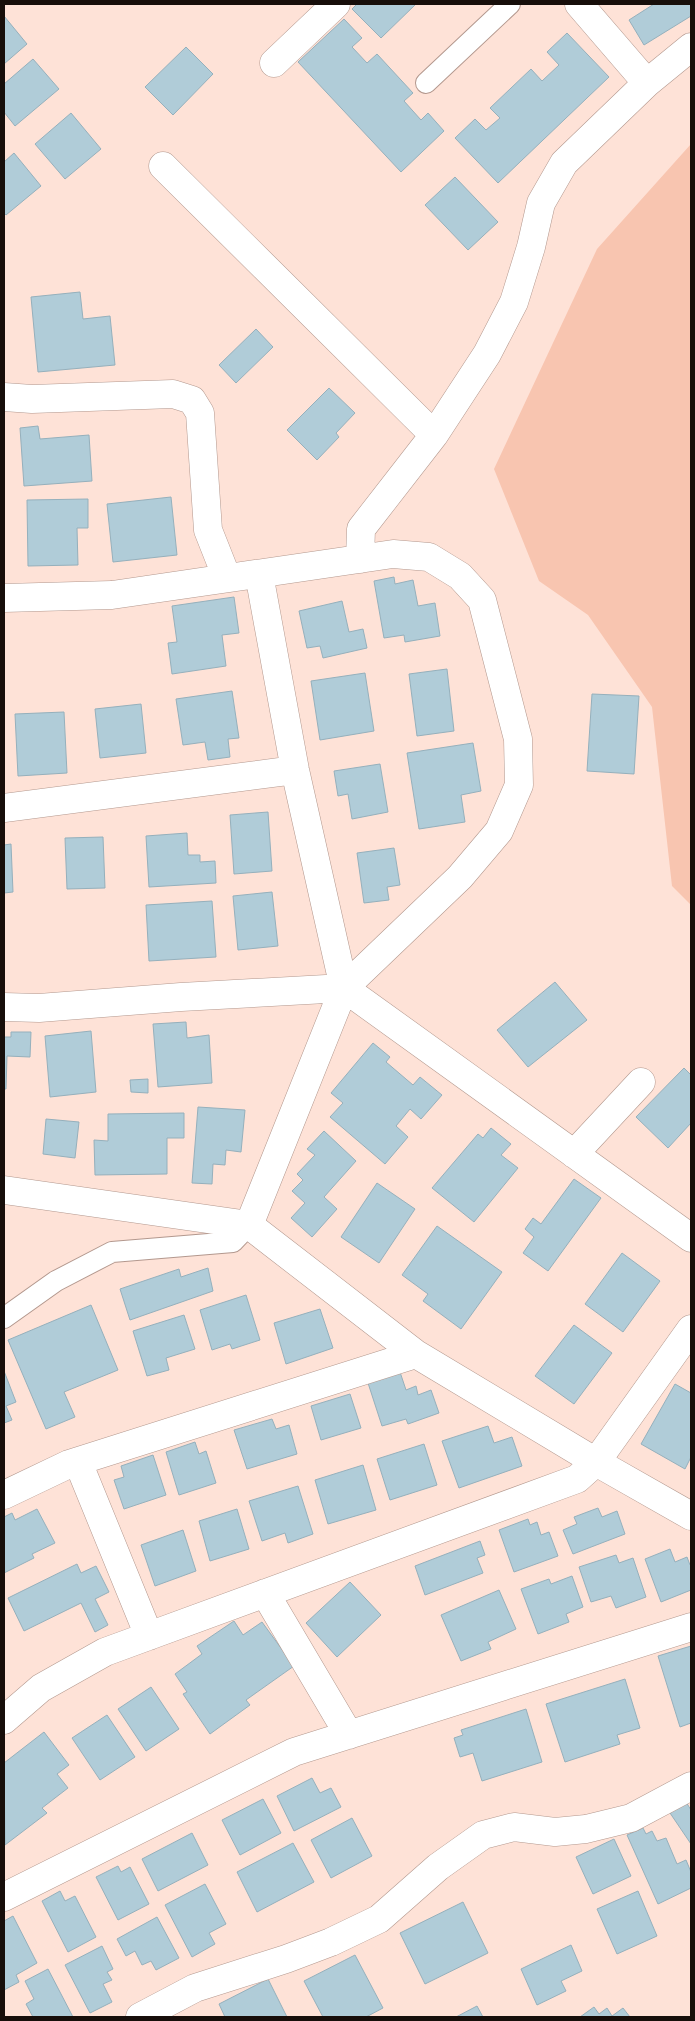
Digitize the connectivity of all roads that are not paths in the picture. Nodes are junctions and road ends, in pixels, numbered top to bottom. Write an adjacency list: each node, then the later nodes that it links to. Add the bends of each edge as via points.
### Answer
1 (336, 4): 5 (street)
2 (510, 4): 6 (lane)
3 (578, 4): 7 (street)
4 (691, 47): 7 (street)
5 (274, 63)
6 (426, 83)
7 (647, 83): 10 (street, via 564,163 541,203 514,302 487,354)
8 (163, 166): 10 (street)
9 (4, 397): 13 (street, via 173,394 192,400 200,413 208,530)
10 (434, 434): 11 (street, via 361,529)
11 (360, 559): 12 (street); 17 (street, via 393,554 429,557 460,576 482,600 518,739 519,785 499,831 465,870)
12 (259, 574): 13 (street); 15 (street)
13 (227, 578): 14 (street, via 112,595)
14 (4, 598)
15 (295, 770): 16 (street); 17 (street)
16 (4, 808)
17 (344, 988): 18 (street, via 39,1008); 20 (street); 22 (street)
18 (4, 1007)
19 (641, 1082): 20 (street)
20 (574, 1154): 23 (street)
21 (4, 1190): 22 (street)
22 (249, 1225): 24 (lane, via 232,1242 112,1252 56,1282); 26 (street)
23 (691, 1238)
24 (4, 1318)
25 (691, 1329): 28 (street)
26 (416, 1354): 27 (street); 28 (street)
27 (78, 1462): 29 (street); 33 (street)
28 (596, 1462): 30 (street); 31 (street, via 577,1479)
29 (4, 1495)
30 (691, 1516)
31 (265, 1594): 33 (street); 35 (street)
32 (691, 1627): 35 (street)
33 (149, 1636): 34 (street, via 105,1652 41,1688)
34 (4, 1720)
35 (349, 1735): 37 (street, via 294,1752)
36 (691, 1786): 38 (street, via 631,1818 586,1829 555,1832 514,1826 483,1834 438,1867 379,1919 286,1959 195,1988)
37 (4, 1897)
38 (140, 2017)

